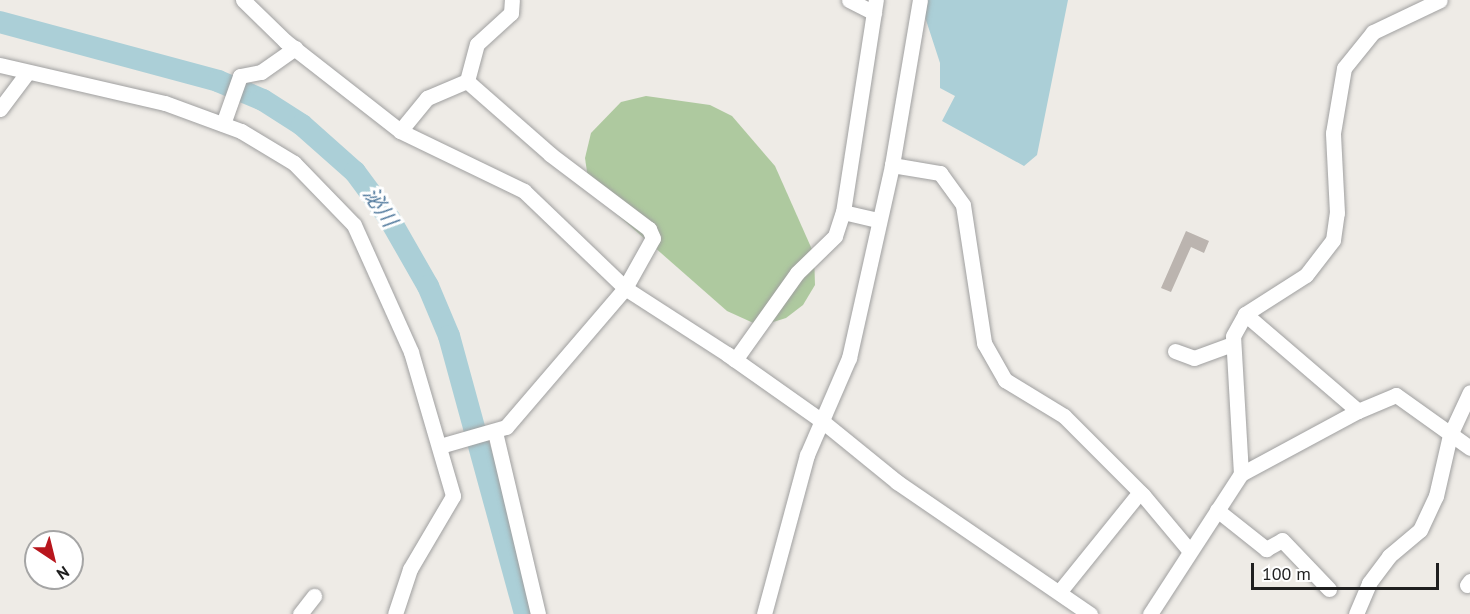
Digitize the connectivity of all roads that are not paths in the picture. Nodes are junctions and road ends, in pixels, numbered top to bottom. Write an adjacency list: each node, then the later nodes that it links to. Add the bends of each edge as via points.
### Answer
1 (243, 0): 7 (street)
2 (512, 0): 10 (street, via 511,13 477,44)
3 (849, 0): 6 (street)
4 (920, 0): 14 (street)
5 (1440, 0): 18 (street, via 1373,32 1348,58 1341,76 1333,133 1337,213 1333,240 1306,275)
6 (875, 7): 15 (street)
7 (295, 48): 12 (street, via 261,72 240,76); 13 (street)
8 (0, 65): 9 (street)
9 (27, 73): 11 (street); 12 (street)
10 (467, 81): 13 (street, via 428,98); 17 (street, via 550,154 649,229 653,238 650,248)
11 (0, 109)
12 (225, 117): 27 (street, via 294,163 354,225 411,352)
13 (400, 131): 17 (street, via 524,191)
14 (892, 165): 16 (street); 30 (street, via 940,173 963,205 984,343 1005,380 1019,392 1053,406)
15 (843, 212): 16 (street); 21 (street, via 835,236 797,273)
16 (879, 220): 24 (street, via 843,377)
17 (625, 288): 21 (street); 25 (street, via 506,428)
18 (1245, 314): 19 (street); 23 (street)
19 (1232, 344): 20 (street, via 1194,358); 29 (street)
20 (1175, 351)
21 (735, 360): 24 (street)
22 (1470, 392): 26 (street)
23 (1358, 411): 26 (street, via 1396,394); 29 (street)
24 (822, 421): 34 (street, via 897,482); 39 (street, via 807,455)
25 (490, 433): 27 (street); 38 (street)
26 (1450, 435): 28 (street); 42 (street, via 1436,496 1420,530 1389,556 1369,583)
27 (445, 445): 37 (street, via 453,496 450,509 410,569)
28 (1470, 448)
29 (1241, 474): 31 (street)
30 (1140, 492): 32 (street); 34 (street)
31 (1217, 510): 32 (street); 33 (street, via 1266,549 1282,540)
32 (1189, 550): 41 (street)
33 (1329, 589)
34 (1060, 591): 40 (street)
35 (314, 596): 36 (street)
36 (300, 614)
37 (395, 614)
38 (538, 614)
39 (764, 614)
40 (1090, 614)
41 (1150, 614)
42 (1356, 614)

